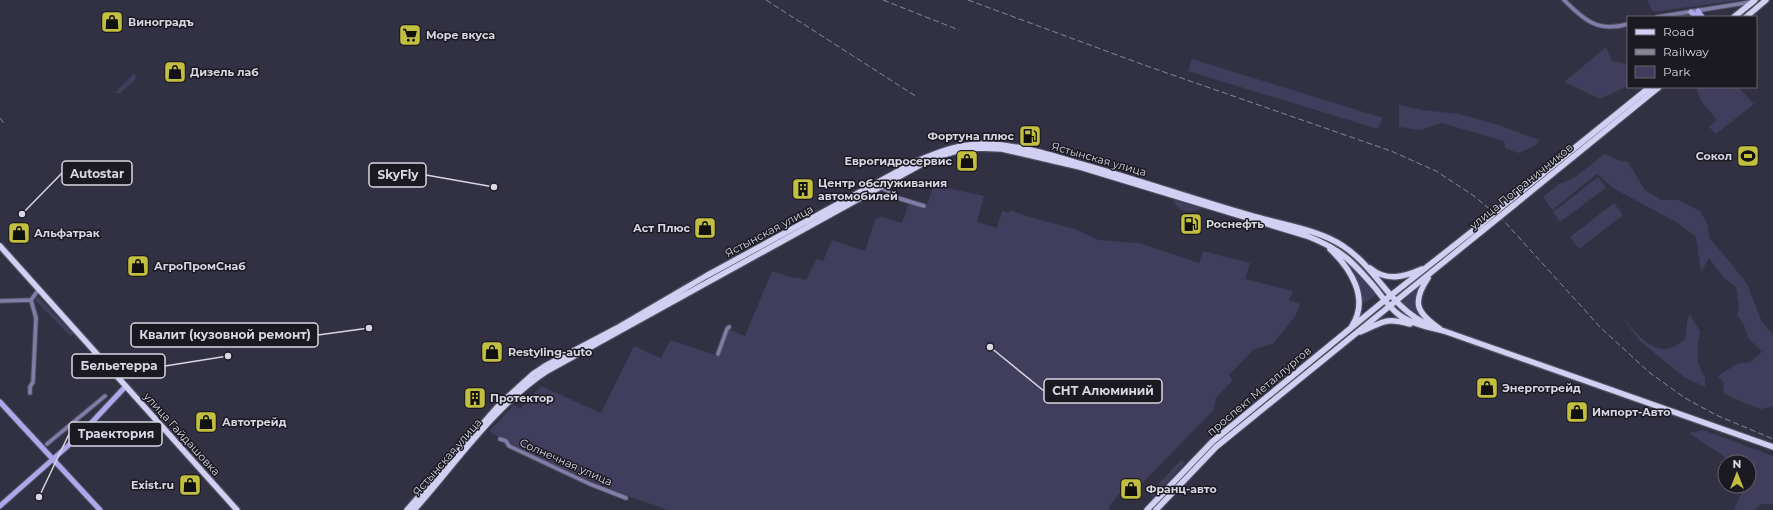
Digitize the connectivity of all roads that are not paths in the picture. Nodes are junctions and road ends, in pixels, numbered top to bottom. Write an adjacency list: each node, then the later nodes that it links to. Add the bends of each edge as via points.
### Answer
1 (1564, 0): 11 (street, via 1580,16 1597,26)
2 (1766, 0): 10 (main road)
3 (1754, 1): 4 (street); 9 (main road)
4 (1698, 11): 5 (street); 8 (street)
5 (1691, 12): 6 (street); 7 (street)
6 (1664, 16)
7 (1696, 16)
8 (1701, 16)
9 (1735, 16)
10 (1747, 16)
11 (1627, 24)
12 (1649, 88): 15 (main road, улица Пограничников)
13 (1658, 88): 15 (main road, улица Пограничников)
14 (881, 186): 16 (street, via 898,198); 18 (main road, Ястынская улица, via 943,155 964,149 1002,149 1080,167); 48 (main road, Ястынская улица, via 537,378 504,407)
15 (1511, 204): 17 (main road, улица Пограничников, bridge)
16 (924, 206)
17 (1485, 225): 21 (main road, улица Пограничников); 22 (main road, улица Пограничников)
18 (1320, 242): 26 (main road, Ястынская улица, via 1348,258); 31 (main road, via 1344,263 1355,282 1359,301 1358,313)
19 (0, 246): 23 (main road, улица Гайдашовка)
20 (1361, 261): 21 (main road, via 1374,272 1392,277 1409,275); 24 (main road, Ястынская улица); 47 (main road, Ястынская улица, via 1344,246 1320,235 1047,154 1002,145 976,144 955,147 915,162 545,366 500,404)
21 (1431, 265): 24 (main road, улица Пограничников)
22 (1431, 272): 28 (main road, улица Пограничников); 32 (main road, via 1419,292 1419,306 1425,318)
23 (39, 289): 25 (street); 35 (main road, улица Гайдашовка)
24 (1391, 296): 26 (main road, проспект Металлургов); 28 (main road, Ястынская улица)
25 (31, 300): 27 (street); 36 (street, via 36,318 33,382)
26 (1385, 300): 29 (main road, Ястынская улица); 31 (main road, проспект Металлургов)
27 (0, 301)
28 (1395, 301): 29 (main road, проспект Металлургов); 32 (main road, Ястынская улица, via 1411,315)
29 (1389, 306): 32 (main road, Ястынская улица, via 1410,321); 33 (main road, проспект Металлургов)
30 (729, 328): 34 (street)
31 (1349, 330): 49 (main road, проспект Металлургов, via 1212,442)
32 (1444, 332): 33 (main road, via 1390,320 1376,323); 41 (main road)
33 (1354, 335): 50 (main road, проспект Металлургов, via 1213,450)
34 (718, 354)
35 (126, 386): 42 (street, via 91,424); 46 (main road, улица Гайдашовка)
36 (30, 393)
37 (105, 396): 40 (street)
38 (0, 402): 42 (street)
39 (500, 439): 43 (street, Солнечная улица, via 547,464)
40 (47, 444)
41 (1773, 447)
42 (52, 459): 44 (street); 45 (street)
43 (626, 498)
44 (0, 506)
45 (100, 510)
46 (237, 510)
47 (407, 510)
48 (414, 510)
49 (1147, 510)
50 (1156, 510)

